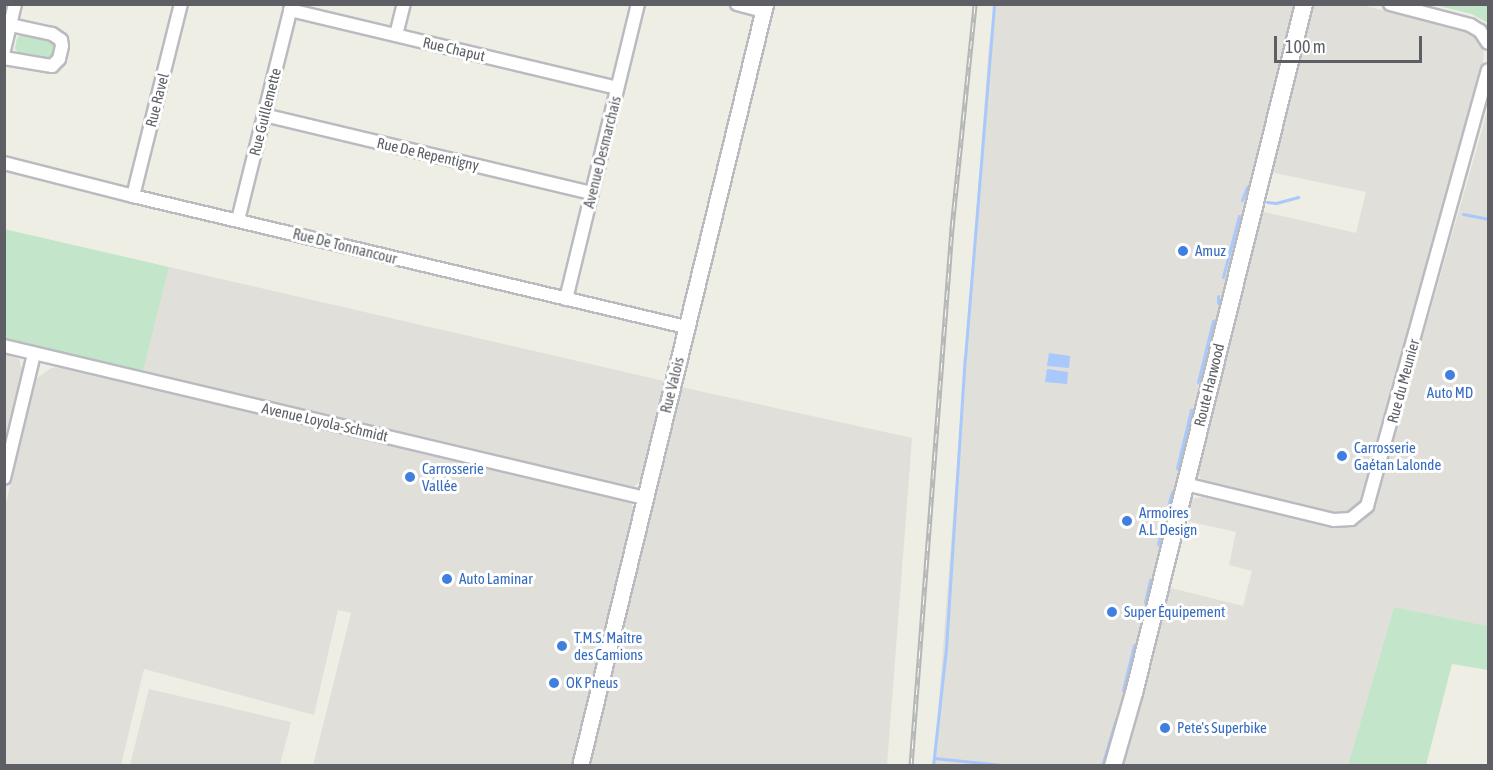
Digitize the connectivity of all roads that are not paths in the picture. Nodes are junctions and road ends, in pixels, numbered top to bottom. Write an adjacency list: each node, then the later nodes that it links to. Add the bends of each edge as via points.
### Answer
1 (15, 4): 10 (street)
2 (181, 4): 20 (street, Rue Ravel)
3 (404, 4): 11 (street)
4 (638, 4): 16 (street, Avenue Desmarchais)
5 (737, 4): 9 (street)
6 (1304, 4): 27 (main road, Route Harwood)
7 (1390, 4): 12 (street, via 1470,25)
8 (291, 7): 11 (street, Rue Chaput); 17 (street, Rue Guillemette)
9 (764, 8): 23 (street, Rue Valois)
10 (10, 25): 13 (street); 14 (street, via 52,34 61,40 62,46 52,66)
11 (396, 35): 16 (street, Rue Chaput)
12 (1488, 43)
13 (4, 50)
14 (4, 57)
15 (1488, 70): 27 (street, Rue du Meunier, via 1367,506 1351,519 1334,520)
16 (617, 88): 19 (street, Avenue Desmarchais)
17 (264, 115): 19 (street, Rue De Repentigny); 21 (street, Rue Guillemette)
18 (4, 163): 20 (street, Rue De Tonnancour)
19 (592, 193): 22 (street, Avenue Desmarchais)
20 (133, 196): 21 (street, Rue De Tonnancour)
21 (238, 220): 22 (street, Rue De Tonnancour)
22 (566, 299): 23 (street, Rue De Tonnancour)
23 (686, 327): 28 (street, Rue Valois)
24 (4, 346): 25 (street, Avenue Loyola-Schmidt)
25 (34, 354): 26 (street); 28 (street, Avenue Loyola-Schmidt)
26 (4, 478)
27 (1185, 484): 30 (main road, Route Harwood)
28 (645, 498): 29 (street, Rue Valois)
29 (580, 765)
30 (1113, 765)

